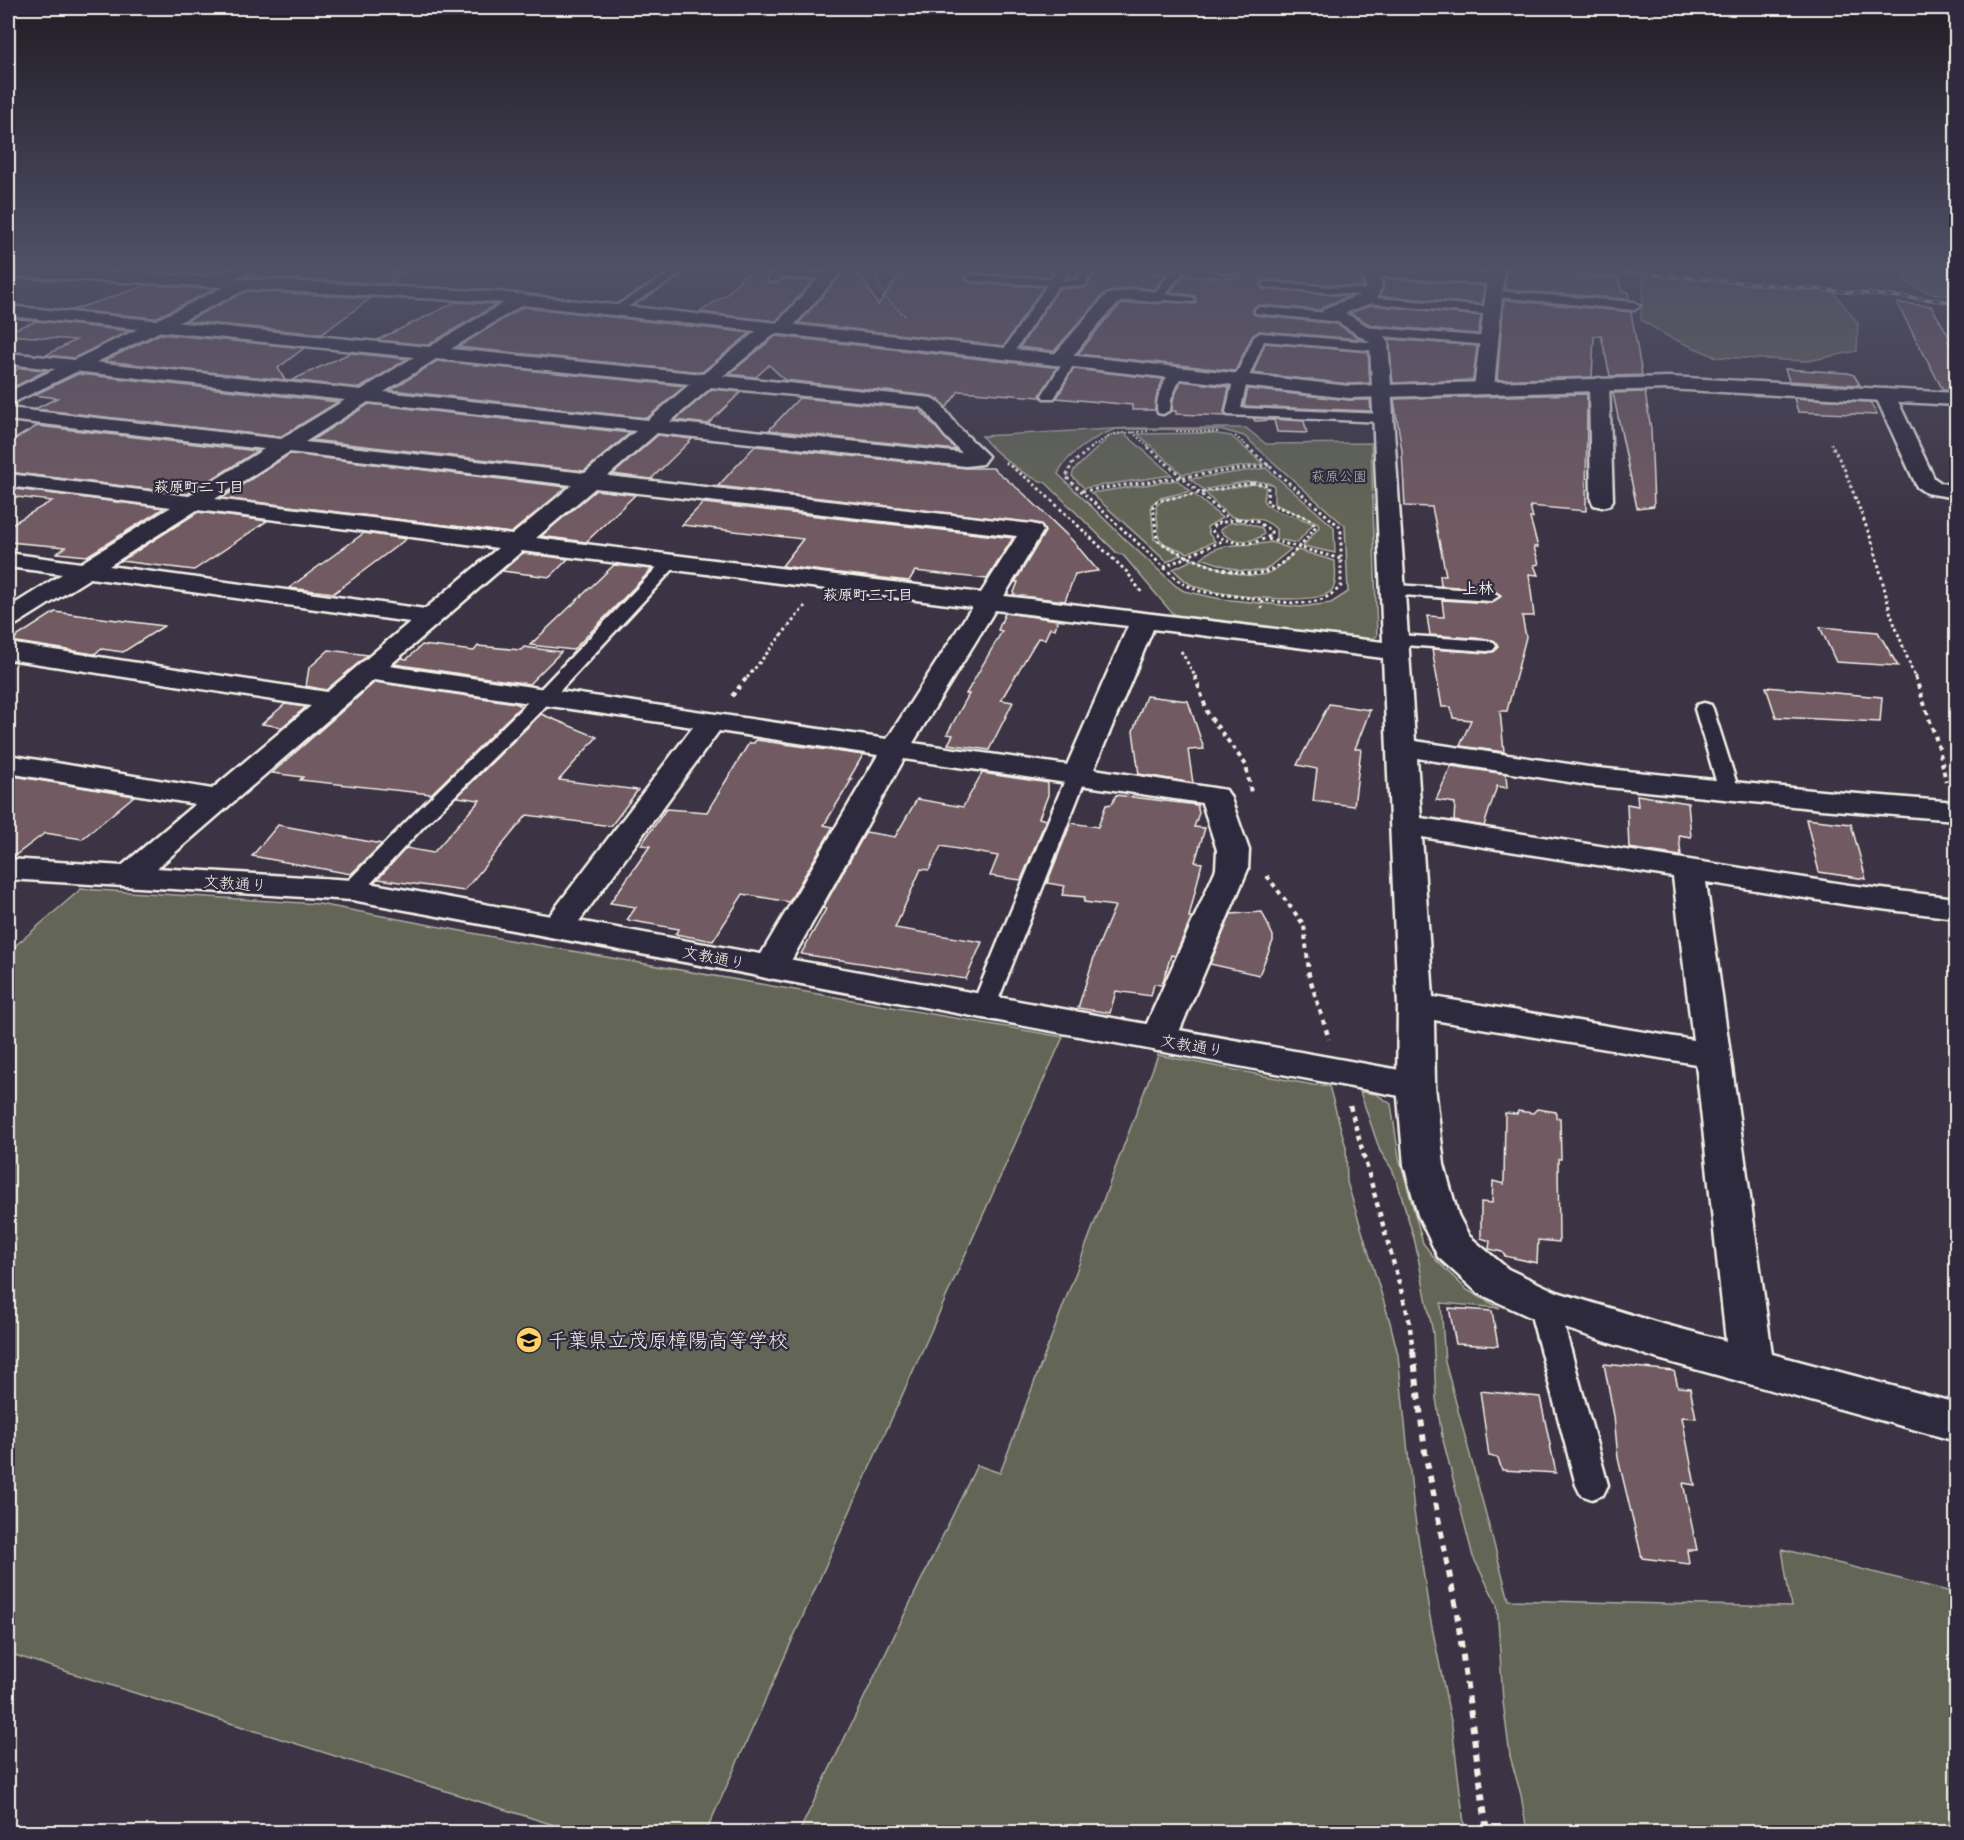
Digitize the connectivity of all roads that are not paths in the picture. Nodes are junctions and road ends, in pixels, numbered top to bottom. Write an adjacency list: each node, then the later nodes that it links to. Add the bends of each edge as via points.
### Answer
1 (98, 355): 12 (street)
2 (430, 355): 21 (street)
3 (451, 355): 14 (street)
4 (741, 355): 14 (street)
5 (1006, 355): 11 (street)
6 (1070, 355): 11 (street)
7 (1252, 355): 15 (lane)
8 (1380, 355): 18 (street)
9 (1488, 355): 17 (street)
10 (8, 358): 12 (street)
11 (1064, 362): 13 (street); 19 (lane)
12 (76, 366): 21 (street); 22 (street)
13 (1176, 374): 15 (street); 24 (lane)
14 (706, 381): 27 (street); 27 (street, via 924,402 977,456 975,460 966,460)
15 (1240, 381): 18 (street); 26 (lane, via 1233,412)
16 (1599, 384): 17 (street); 20 (street, via 1722,384); 32 (street)
17 (1484, 388): 18 (street)
18 (1382, 391): 26 (street)
19 (1049, 394)
20 (1885, 395): 23 (street); 31 (street, via 1925,482)
21 (363, 397): 27 (street); 28 (street)
22 (8, 399)
23 (1956, 399)
24 (1163, 410)
25 (8, 414): 28 (street)
26 (1383, 418): 38 (street)
27 (653, 427): 30 (street)
28 (284, 446): 30 (street); 33 (street)
29 (8, 480): 33 (street)
30 (589, 481): 34 (street); 40 (street, via 1032,531)
31 (1956, 492)
32 (1602, 500)
33 (192, 504): 34 (street); 37 (street)
34 (517, 543): 36 (street); 41 (street)
35 (8, 560): 37 (street)
36 (670, 563): 40 (street); 48 (lane)
37 (86, 570): 41 (street); 42 (street)
38 (1394, 590): 39 (lane); 44 (street)
39 (1491, 596)
40 (987, 602): 43 (street); 53 (street)
41 (431, 617): 47 (street)
42 (8, 619)
43 (1155, 623): 44 (street); 55 (street)
44 (1397, 646): 45 (lane); 52 (street)
45 (1487, 646)
46 (8, 651): 49 (street)
47 (368, 671): 48 (street); 49 (street)
48 (542, 696): 51 (street); 63 (lane)
49 (333, 701): 57 (street)
50 (1704, 709): 56 (lane)
51 (711, 723): 53 (street); 65 (street)
52 (1402, 747): 56 (street, via 1588,776); 59 (street)
53 (896, 748): 55 (street); 66 (street)
54 (8, 764): 57 (street)
55 (1077, 775): 68 (lane); 69 (street, via 1215,796 1233,850 1232,869)
56 (1729, 791): 58 (street)
57 (218, 799): 62 (street)
58 (1955, 810)
59 (1405, 825): 61 (street); 67 (street)
60 (8, 869): 62 (street, 文教通り)
61 (1688, 870): 64 (street); 70 (street)
62 (129, 876): 63 (street, 文教通り)
63 (352, 890): 65 (street, 文教通り)
64 (1956, 908)
65 (557, 928): 66 (street, 文教通り)
66 (770, 968): 68 (street, 文教通り)
67 (1416, 1006): 70 (street); 71 (street)
68 (983, 1008): 69 (street, 文教通り)
69 (1158, 1040): 71 (street, 文教通り)
70 (1713, 1055): 73 (street)
71 (1416, 1086): 72 (street, via 1424,1165 1438,1215 1453,1246 1493,1281)
72 (1543, 1304): 73 (street); 75 (lane)
73 (1751, 1366): 74 (street)
74 (1956, 1422)
75 (1592, 1485)

